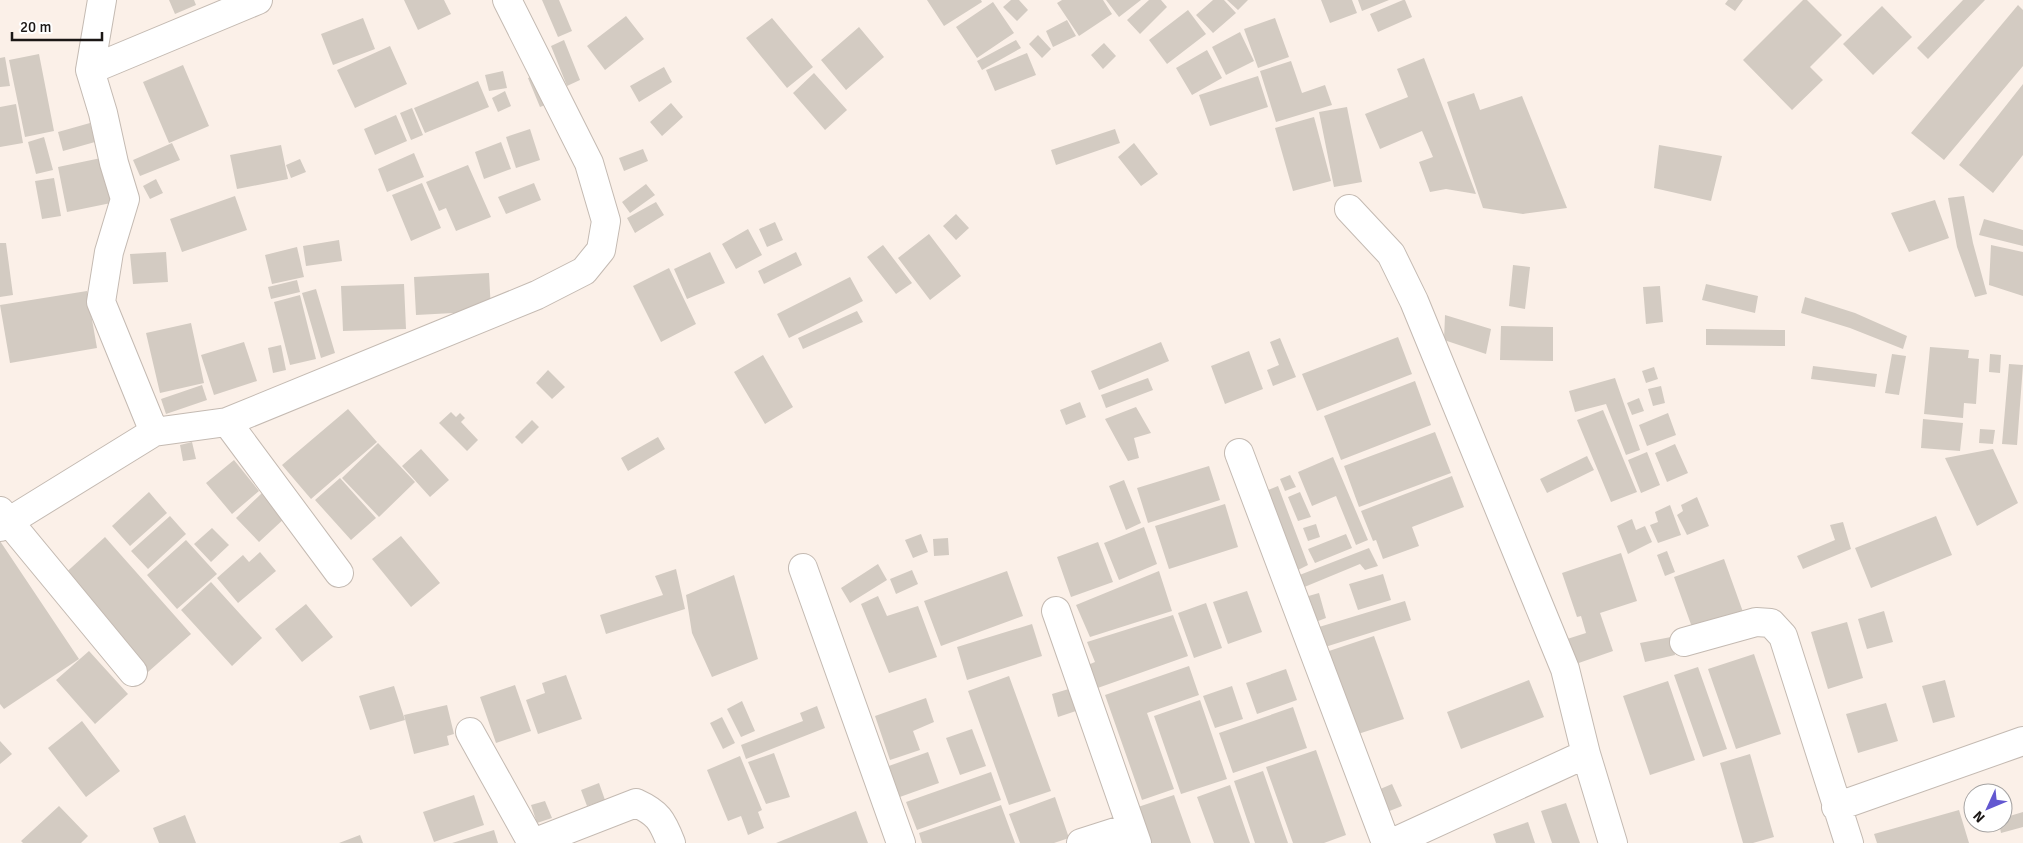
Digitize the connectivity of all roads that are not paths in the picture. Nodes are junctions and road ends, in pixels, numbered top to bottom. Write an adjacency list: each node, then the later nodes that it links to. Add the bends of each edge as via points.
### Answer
1 (102, 0): 4 (street)
2 (258, 0): 4 (street)
3 (507, 0): 6 (street, via 589,163 606,221 602,250 584,271 537,296)
4 (90, 70): 7 (street, via 125,198 109,252 101,302)
5 (1349, 209): 17 (street, via 1391,254 1414,301 1565,669)
6 (227, 422): 7 (street); 11 (street)
7 (154, 432): 9 (street)
8 (1239, 453): 24 (street)
9 (3, 520): 14 (street)
10 (803, 568): 22 (street)
11 (339, 573)
12 (1056, 611): 19 (street)
13 (1684, 642): 18 (street, via 1756,622 1771,623 1783,636)
14 (133, 672)
15 (470, 732): 20 (street)
16 (2023, 742): 18 (street)
17 (1586, 754): 25 (street); 26 (street)
18 (1836, 807): 27 (street)
19 (1134, 835): 23 (street)
20 (533, 843): 21 (street, via 636,803 652,810)
21 (671, 843)
22 (901, 843)
23 (1081, 843)
24 (1386, 843)
25 (1392, 843)
26 (1613, 843)
27 (1849, 843)

